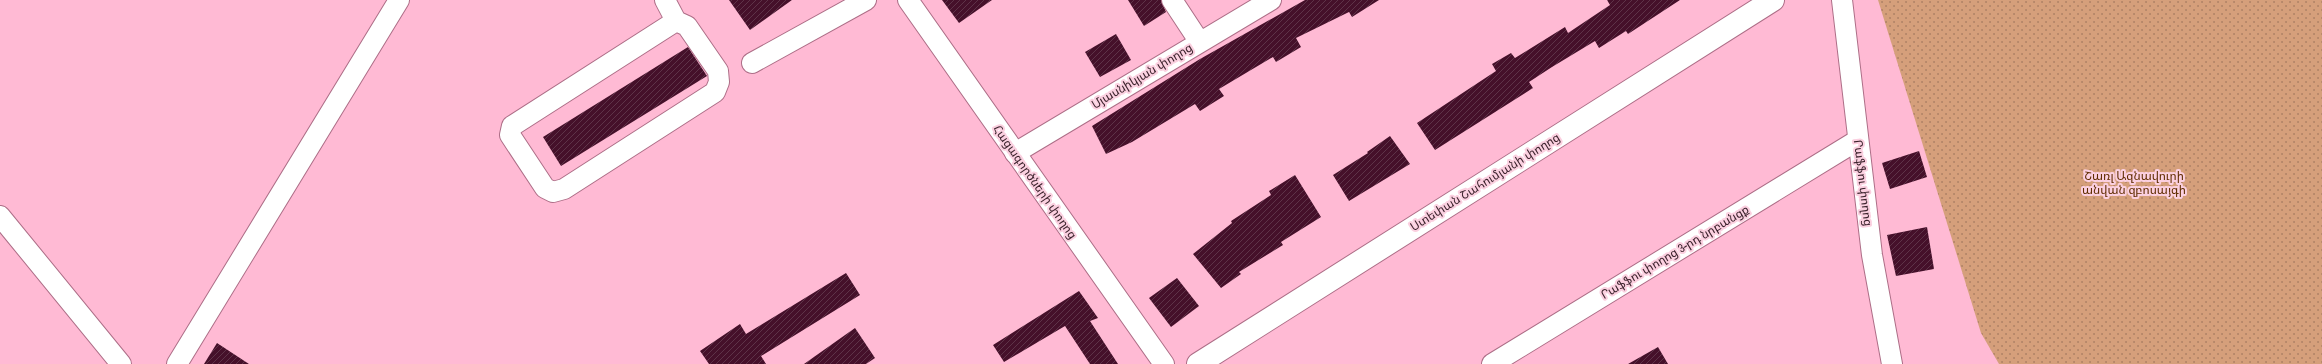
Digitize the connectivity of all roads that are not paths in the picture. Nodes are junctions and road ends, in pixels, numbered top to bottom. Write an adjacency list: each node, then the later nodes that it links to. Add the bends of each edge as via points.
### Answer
1 (399, 0): 16 (street)
2 (665, 0): 9 (street)
3 (866, 0): 11 (street)
4 (908, 0): 13 (street, Հացագործների փողոց)
5 (1172, 0): 10 (street)
6 (1271, 0): 10 (street, Մյասնիկյան փողոց)
7 (1773, 0): 18 (main road, Ստեփան Շահումյանի փողոց)
8 (1842, 0): 12 (street, Րաֆֆու փողոց)
9 (676, 21): 9 (street, via 512,126 510,135 545,188 553,192 564,189 715,92 719,82 718,72 687,26)
10 (1199, 41): 13 (street, Մյասնիկյան փողոց)
11 (752, 63)
12 (1858, 140): 19 (street, Րաֆֆու փողոց 3-րդ նրբանցք); 20 (street, Րաֆֆու փողոց, via 1872,255)
13 (1015, 153): 17 (street, Հացագործների փողոց)
14 (0, 216): 15 (street)
15 (121, 364)
16 (177, 364)
17 (1164, 364)
18 (1198, 364)
19 (1492, 364)
20 (1892, 364)

